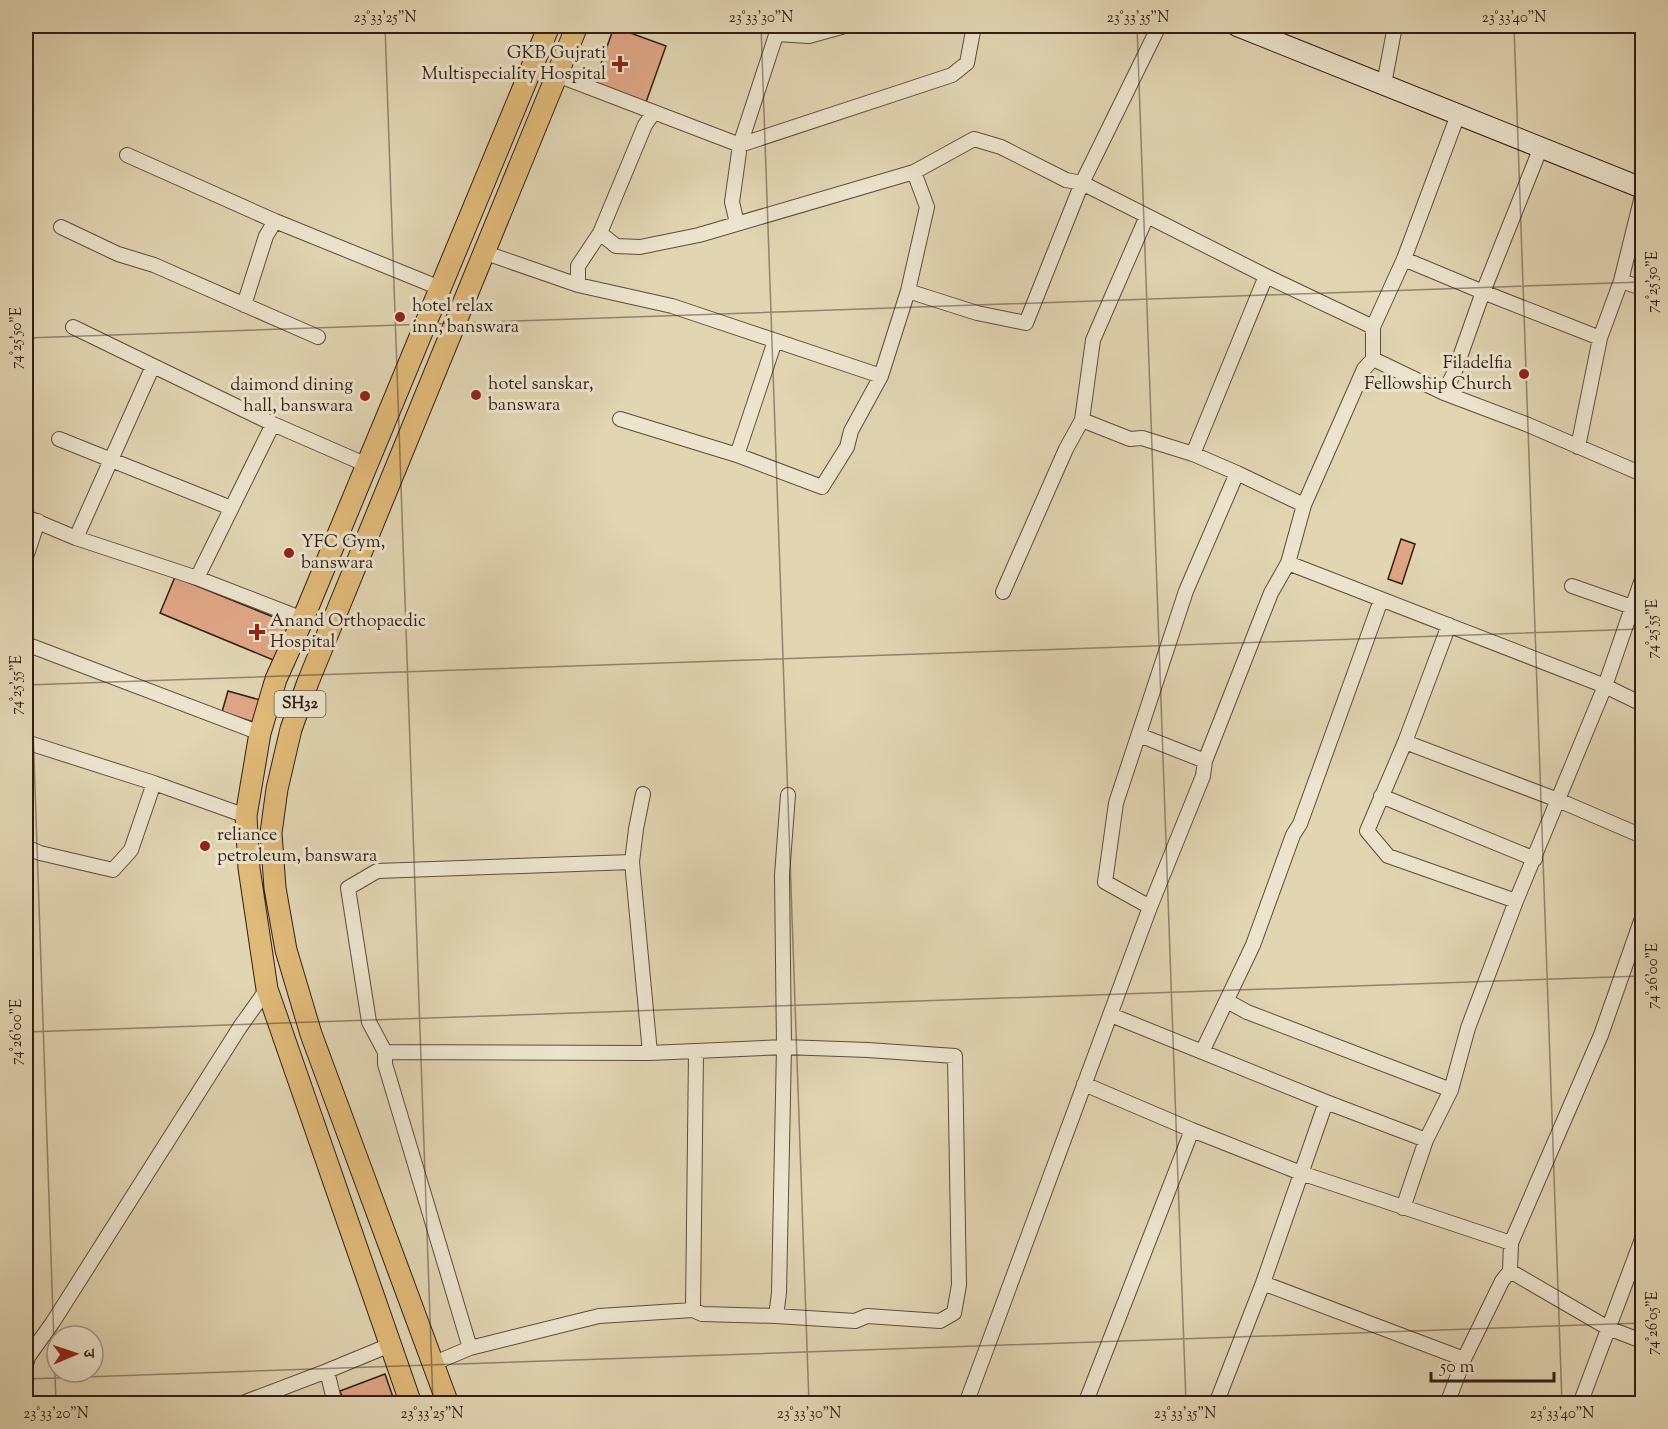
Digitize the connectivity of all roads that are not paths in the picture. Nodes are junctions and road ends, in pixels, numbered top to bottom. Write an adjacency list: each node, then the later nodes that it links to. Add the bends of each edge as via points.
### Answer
1 (549, 26): 30 (main road, SH32)
2 (577, 26): 9 (main road, SH32)
3 (845, 26): 8 (street, via 809,36)
4 (974, 26): 13 (street, via 967,63 952,75)
5 (1159, 26): 17 (street)
6 (1237, 26): 10 (main road)
7 (1395, 26): 10 (street)
8 (777, 30): 13 (street)
9 (557, 75): 11 (street); 25 (main road, SH32)
10 (1384, 84): 12 (main road)
11 (654, 112): 13 (street); 24 (street)
12 (1460, 114): 14 (main road); 26 (street)
13 (740, 145): 22 (street, via 732,202)
14 (1541, 147): 18 (main road); 33 (street)
15 (127, 155): 21 (street)
16 (914, 172): 17 (street, via 974,139 1001,147 1066,180); 22 (street); 32 (street, via 927,207)
17 (1082, 183): 20 (street); 32 (street, via 1026,323 977,313)
18 (1642, 188)
19 (1642, 196): 28 (street)
20 (1147, 216): 27 (street); 45 (street, via 1093,340)
21 (275, 221): 30 (street); 34 (street, via 266,236)
22 (737, 223): 24 (street, via 699,236 640,247 616,246)
23 (61, 227): 34 (street)
24 (600, 233): 29 (street, via 578,266)
25 (483, 252): 29 (street); 116 (main road, SH32, via 308,682 291,729 271,832 275,888 286,950 311,1034)
26 (1404, 259): 33 (street); 36 (street)
27 (1266, 276): 36 (street); 49 (street)
28 (1621, 281): 31 (street); 38 (street)
29 (578, 285): 39 (street, via 672,306)
30 (440, 288): 52 (main road, SH32)
31 (1642, 288)
32 (908, 291): 42 (street)
33 (1483, 292): 38 (street); 43 (street)
34 (244, 305): 37 (street)
35 (73, 327): 41 (street)
36 (1373, 327): 40 (street)
37 (318, 337)
38 (1600, 338): 48 (street)
39 (776, 341): 42 (street); 50 (street)
40 (1373, 359): 43 (street); 55 (street, via 1364,369)
41 (153, 366): 46 (street); 51 (street)
42 (881, 376): 50 (street, via 851,431 847,447 822,487)
43 (1444, 393): 48 (street)
44 (620, 419): 50 (street)
45 (1082, 420): 49 (street, via 1130,439 1142,438); 64 (street)
46 (273, 424): 52 (street); 56 (street)
47 (59, 439): 51 (street)
48 (1578, 447): 54 (street)
49 (1193, 454): 53 (street)
50 (737, 455)
51 (111, 459): 56 (street); 58 (street)
52 (367, 465): 67 (main road, SH32)
53 (1237, 473): 55 (street); 73 (street, via 1186,591)
54 (1642, 474)
55 (1304, 505): 60 (street)
56 (231, 508): 61 (street)
57 (32, 519): 58 (street); 59 (street)
58 (76, 537): 61 (street)
59 (26, 557)
60 (1288, 563): 65 (street); 76 (street, via 1271,594)
61 (197, 578): 67 (street)
62 (1642, 579): 66 (street)
63 (1572, 586): 66 (street)
64 (1003, 592)
65 (1381, 600): 68 (street); 91 (street, via 1300,824)
66 (1632, 607): 70 (street)
67 (303, 619): 72 (main road, SH32, via 276,679)
68 (1449, 625): 70 (street); 75 (street)
69 (26, 644): 72 (street)
70 (1605, 686): 71 (street); 81 (street)
71 (1642, 704)
72 (260, 733): 82 (main road, SH32)
73 (1139, 735): 76 (street); 88 (street, via 1116,802 1105,882)
74 (26, 742): 77 (street)
75 (1405, 742): 80 (street); 81 (street)
76 (1205, 761): 88 (street, via 1203,776)
77 (154, 783): 82 (street); 84 (street, via 131,850 113,870)
78 (643, 794): 86 (street)
79 (788, 795): 93 (street, via 782,875)
80 (1381, 796): 85 (street); 87 (street, via 1367,831 1388,856)
81 (1558, 800): 83 (street); 85 (street)
82 (246, 816): 90 (main road, SH32, via 249,868)
83 (1642, 836)
84 (26, 847)
85 (1535, 859): 87 (street)
86 (632, 862): 94 (street, via 377,871 348,888 369,1022); 97 (street)
87 (1516, 901): 99 (street, via 1468,1028)
88 (1150, 907): 92 (street)
89 (1642, 918): 106 (street, via 1601,1035)
90 (267, 989): 113 (main road, SH32); 117 (street)
91 (1227, 1001): 96 (street); 99 (street)
92 (1111, 1015): 96 (street); 98 (street)
93 (784, 1047): 95 (street); 110 (street); 110 (street, via 955,1056 959,1285 954,1313 940,1321)
94 (384, 1052): 97 (street); 114 (street)
95 (696, 1052): 97 (street); 109 (street)
96 (1202, 1052): 100 (street)
97 (650, 1053)
98 (1084, 1084): 101 (street); 123 (street)
99 (1451, 1090): 102 (street)
100 (1326, 1102): 102 (street); 103 (street)
101 (1192, 1130): 103 (street); 124 (street)
102 (1426, 1140): 104 (street)
103 (1300, 1173): 104 (street); 108 (street)
104 (1403, 1208): 106 (street)
105 (1642, 1239): 111 (street)
106 (1511, 1243): 107 (street)
107 (1510, 1271): 111 (street); 115 (street)
108 (1263, 1283): 115 (street); 125 (street)
109 (693, 1311): 110 (street); 114 (street, via 599,1316)
110 (776, 1316)
111 (1608, 1328): 112 (street); 127 (street)
112 (1642, 1341)
113 (390, 1345): 118 (street); 121 (main road, SH32)
114 (470, 1348): 116 (street)
115 (1464, 1359): 126 (street)
116 (432, 1364): 122 (main road, SH32)
117 (26, 1365)
118 (327, 1371): 119 (street); 120 (street)
119 (240, 1404)
120 (335, 1404)
121 (411, 1404)
122 (448, 1404)
123 (966, 1404)
124 (1086, 1404)
125 (1216, 1404)
126 (1447, 1404)
127 (1580, 1404)

